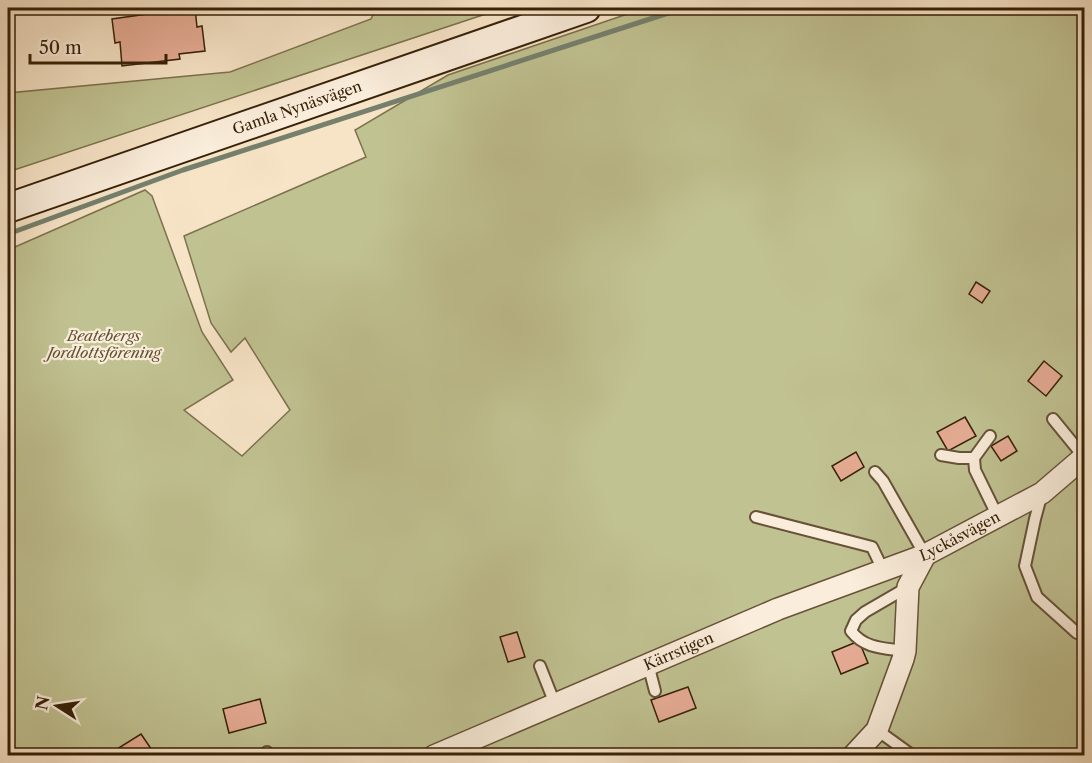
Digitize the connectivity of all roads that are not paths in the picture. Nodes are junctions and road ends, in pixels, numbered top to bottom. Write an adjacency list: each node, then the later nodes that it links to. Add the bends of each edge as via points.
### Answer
1 (586, 8): 2 (street, Gamla Nynäsvägen)
2 (8, 208)
3 (1053, 420): 6 (lane)
4 (990, 436): 7 (lane)
5 (941, 455): 7 (lane)
6 (1084, 457): 9 (street, Lyckåsvägen)
7 (974, 458): 11 (lane, via 975,470)
8 (875, 472): 12 (lane)
9 (1042, 493): 11 (street, Lyckåsvägen); 15 (lane, via 1025,566 1037,597)
10 (756, 517): 13 (lane, via 872,547)
11 (998, 517): 12 (street, Lyckåsvägen)
12 (925, 555): 13 (street, Kärrstigen); 14 (street, Lyckåsvägen)
13 (883, 570): 17 (street, Kärrstigen)
14 (908, 587): 16 (street, Lyckåsvägen); 16 (lane, via 865,612 851,632 871,646)
15 (1077, 633)
16 (905, 651): 21 (street, Lyckåsvägen)
17 (648, 664): 19 (lane); 20 (street, Kärrstigen)
18 (540, 666): 20 (lane)
19 (655, 691)
20 (555, 704): 23 (street, Kärrstigen)
21 (877, 730): 22 (lane); 24 (street, Lyckåsvägen)
22 (897, 751): 25 (lane)
23 (434, 756)
24 (853, 756)
25 (913, 756)

